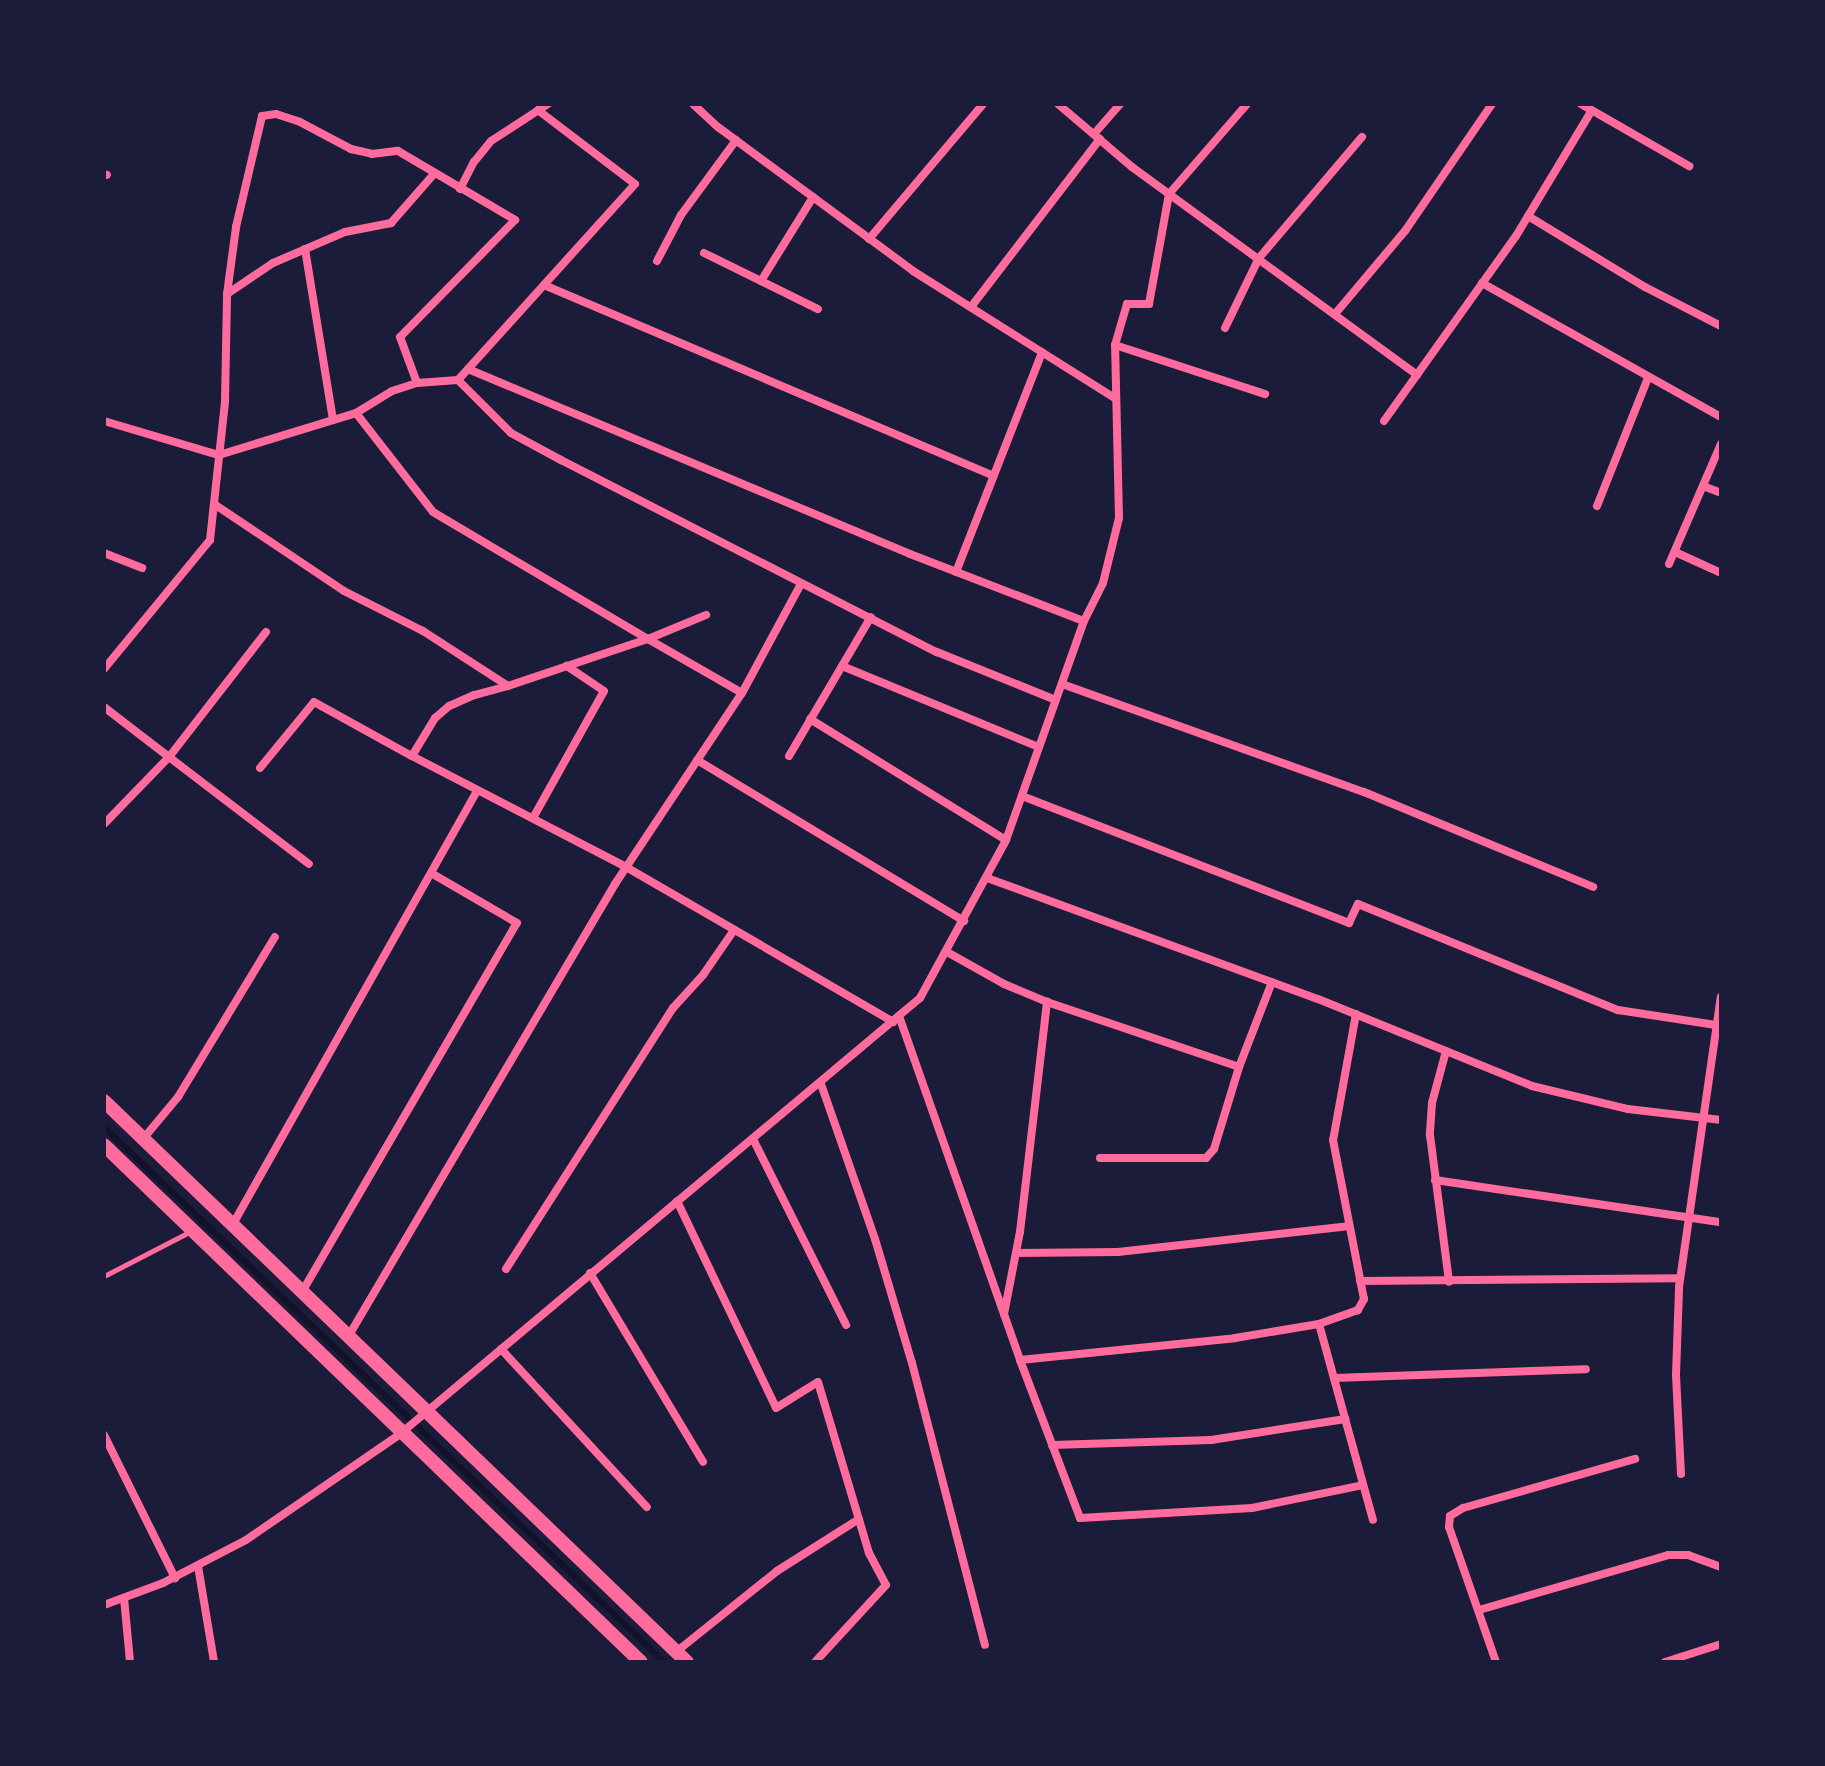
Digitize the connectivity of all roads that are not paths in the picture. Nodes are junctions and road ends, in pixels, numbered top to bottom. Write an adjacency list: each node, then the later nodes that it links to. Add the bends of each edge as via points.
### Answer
1 (548, 104): 9 (street)
2 (693, 104): 13 (street)
3 (983, 104): 20 (street)
4 (1058, 104): 11 (street)
5 (1120, 104): 11 (street)
6 (1247, 104): 17 (street)
7 (1492, 104): 31 (street, via 1405,231)
8 (1581, 104): 10 (street)
9 (538, 110): 16 (street, via 491,141); 27 (street, via 635,184)
10 (1592, 110): 14 (street); 19 (street)
11 (1097, 137): 17 (street); 29 (street)
12 (1362, 137): 23 (street)
13 (736, 140): 18 (street); 24 (street, via 681,215)
14 (1689, 166)
15 (433, 175): 16 (street); 21 (street, via 391,223 345,232); 28 (street, via 398,151 372,154 351,149 300,122 276,114 262,116 236,227)
16 (460, 189): 40 (street, via 515,220 400,337)
17 (1169, 194): 23 (street); 34 (street, via 1149,304 1127,304)
18 (813, 197): 20 (street); 25 (street)
19 (1528, 216): 26 (street); 32 (street)
20 (869, 239): 29 (street)
21 (305, 249): 28 (street); 45 (street)
22 (704, 253): 25 (street)
23 (1259, 258): 31 (street); 33 (street)
24 (657, 261)
25 (761, 281): 30 (street)
26 (1482, 283): 37 (street); 38 (street)
27 (544, 285): 36 (street); 50 (street)
28 (227, 294): 49 (street)
29 (971, 307): 35 (street)
30 (818, 309)
31 (1335, 314): 37 (street)
32 (1721, 326)
33 (1225, 328)
34 (1115, 345): 41 (street); 42 (street)
35 (1042, 352): 42 (street); 50 (street)
36 (468, 369): 39 (street); 59 (street)
37 (1417, 375): 47 (street)
38 (1648, 378): 44 (street); 54 (street)
39 (458, 380): 40 (street); 61 (street, via 511,433)
40 (417, 383): 43 (street)
41 (1265, 394)
42 (1115, 398): 64 (street, via 1119,518 1103,583)
43 (356, 413): 45 (street); 66 (street, via 433,512)
44 (1721, 417)
45 (333, 420): 49 (street)
46 (104, 421): 49 (street)
47 (1384, 421)
48 (1721, 444): 51 (street)
49 (219, 455): 53 (street)
50 (993, 476): 59 (street)
51 (1703, 486): 52 (street); 55 (street)
52 (1721, 493)
53 (214, 504): 69 (street, via 210,540); 71 (street, via 344,591 423,631)
54 (1597, 506)
55 (1675, 552): 57 (street); 60 (street)
56 (104, 553): 58 (street)
57 (1669, 564)
58 (142, 568)
59 (956, 572): 64 (street)
60 (1721, 573)
61 (801, 584): 63 (street); 72 (street)
62 (706, 615): 66 (street)
63 (871, 617): 68 (street); 73 (street, via 937,652)
64 (1084, 621): 70 (street)
65 (266, 632): 79 (street)
66 (648, 639): 67 (street); 72 (street)
67 (567, 666): 71 (street); 84 (street, via 604,691)
68 (842, 666): 75 (street); 76 (street)
69 (104, 669)
70 (1062, 684): 73 (street); 91 (street, via 1378,797)
71 (508, 686): 77 (street, via 449,706 435,718)
72 (742, 693): 80 (street)
73 (1056, 700): 76 (street)
74 (104, 707): 79 (street)
75 (810, 719): 78 (street); 86 (street)
76 (1039, 747): 83 (street)
77 (412, 756): 81 (street, via 314,702); 82 (street)
78 (789, 756)
79 (169, 757): 85 (street); 87 (street)
80 (697, 760): 88 (street); 92 (street)
81 (260, 768)
82 (478, 790): 84 (street); 89 (street)
83 (1022, 796): 86 (street); 101 (street, via 1349,923 1358,904 1618,1010)
84 (533, 818): 88 (street)
85 (104, 824)
86 (1006, 840): 90 (street)
87 (309, 864)
88 (626, 867): 93 (street); 130 (street)
89 (431, 873): 116 (street); 126 (street, via 517,923)
90 (987, 878): 92 (street); 96 (street)
91 (1593, 887)
92 (964, 921): 95 (street)
93 (734, 930): 100 (street); 120 (street, via 673,1008)
94 (275, 937): 108 (street, via 185,1086)
95 (947, 952): 98 (street); 100 (street, via 920,998)
96 (1272, 982): 99 (street); 103 (street)
97 (1721, 997): 101 (street)
98 (1047, 1002): 103 (street); 119 (street)
99 (1356, 1014): 102 (street); 117 (street, via 1333,1140)
100 (896, 1019): 104 (street); 127 (street)
101 (1716, 1025): 106 (street)
102 (1446, 1051): 106 (street, via 1532,1086 1628,1109); 112 (street, via 1432,1103)
103 (1239, 1067): 111 (street, via 1214,1149 1206,1158)
104 (821, 1084): 109 (street); 154 (street, via 912,1363)
105 (104, 1101): 108 (main road)
106 (1703, 1119): 107 (street); 114 (street)
107 (1721, 1120)
108 (143, 1139): 116 (main road)
109 (753, 1139): 113 (street); 129 (street)
110 (104, 1145): 118 (main road)
111 (1100, 1158)
112 (1435, 1180): 114 (street); 125 (street)
113 (677, 1201): 121 (street); 145 (street, via 776,1408 818,1382)
114 (1689, 1218): 115 (street); 123 (street)
115 (1721, 1222)
116 (233, 1224): 126 (main road)
117 (1348, 1226): 119 (street, via 1118,1252); 124 (street)
118 (192, 1230): 122 (lane); 137 (main road)
119 (1017, 1253): 127 (street)
120 (506, 1269)
121 (590, 1273): 131 (street); 141 (street)
122 (104, 1276)
123 (1680, 1278): 125 (street); 142 (street, via 1676,1375)
124 (1360, 1281): 125 (street); 128 (street, via 1364,1299 1358,1310)
125 (1449, 1282)
126 (302, 1293): 130 (main road)
127 (1004, 1316): 132 (street)
128 (1319, 1324): 132 (street); 134 (street)
129 (846, 1325)
130 (348, 1338): 135 (main road)
131 (501, 1349): 135 (street); 144 (street)
132 (1020, 1360): 139 (street)
133 (1586, 1369): 134 (street)
134 (1334, 1378): 136 (street)
135 (421, 1415): 137 (street); 155 (main road)
136 (1345, 1419): 139 (street, via 1211,1440); 143 (street)
137 (403, 1431): 147 (street, via 246,1540); 158 (main road)
138 (104, 1435): 149 (street)
139 (1052, 1445): 143 (street, via 1080,1518 1252,1508)
140 (1635, 1459): 152 (street, via 1450,1516 1449,1527)
141 (703, 1462)
142 (1681, 1474)
143 (1363, 1485): 146 (street)
144 (647, 1507)
145 (859, 1519): 155 (street, via 777,1571); 159 (street, via 886,1585)
146 (1373, 1520)
147 (198, 1566): 149 (street); 157 (street)
148 (1721, 1567): 152 (street, via 1688,1555 1668,1555)
149 (175, 1578): 150 (street)
150 (124, 1598): 151 (street); 156 (street)
151 (104, 1605)
152 (1479, 1610): 160 (street)
153 (1721, 1644): 161 (street)
154 (985, 1645)
155 (681, 1657)
156 (130, 1662)
157 (214, 1662)
158 (641, 1662)
159 (815, 1662)
160 (1496, 1662)
161 (1665, 1662)

